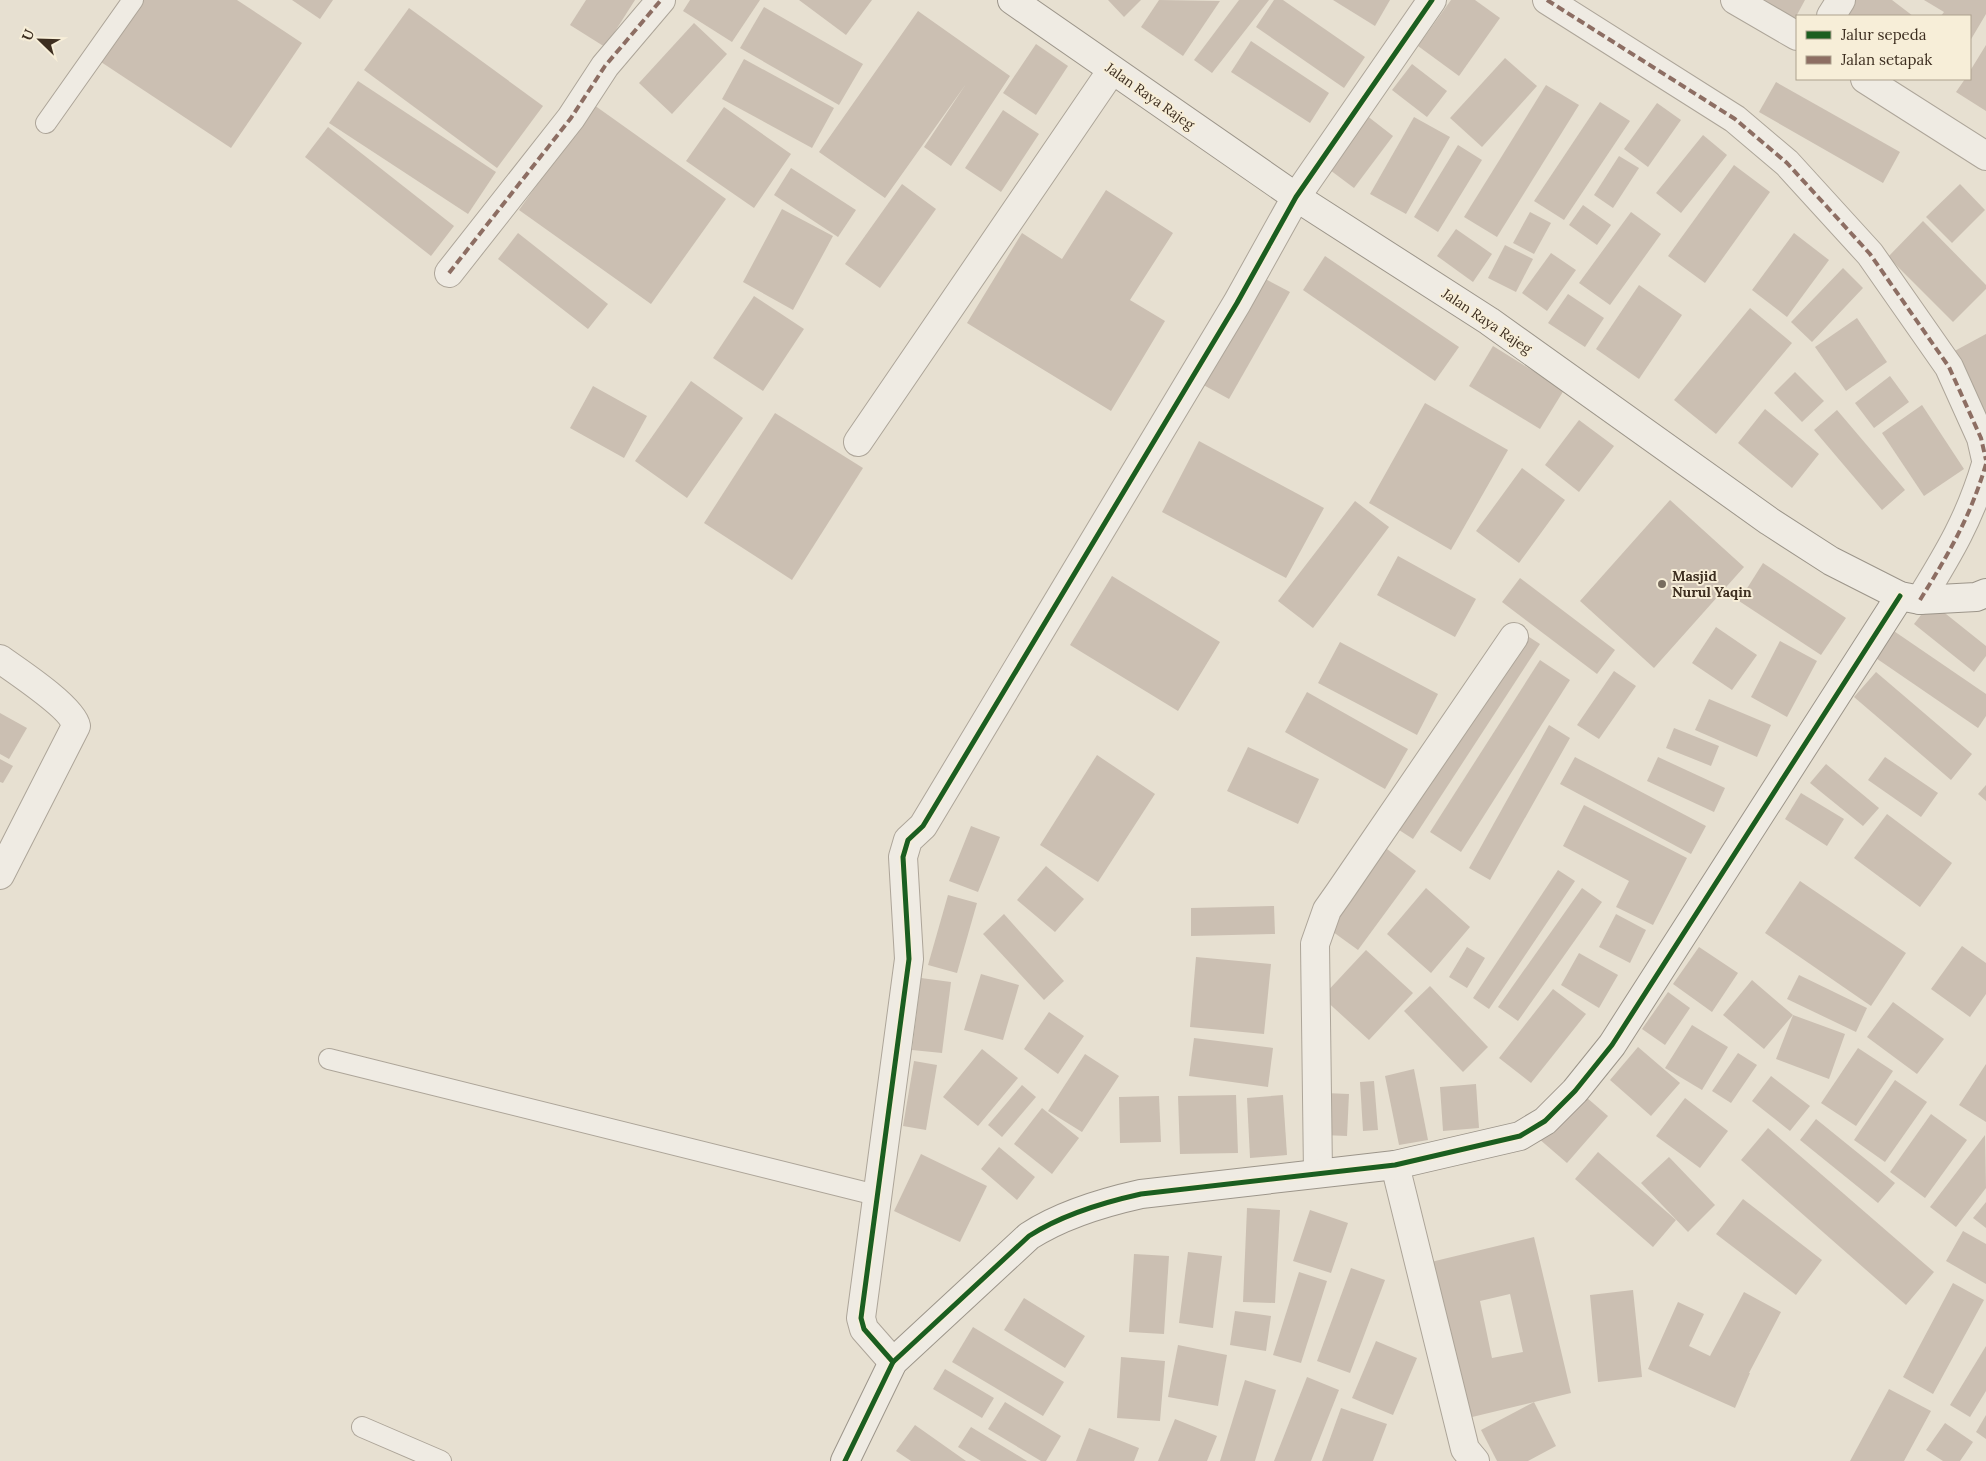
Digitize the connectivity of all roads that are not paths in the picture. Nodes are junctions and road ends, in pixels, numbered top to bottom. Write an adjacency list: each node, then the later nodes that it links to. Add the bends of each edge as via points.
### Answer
1 (133, 0): 12 (lane)
2 (661, 0): 15 (street, via 605,66 571,118)
3 (1012, 0): 10 (street, Jalan Raya Rajeg)
4 (1432, 0): 14 (street)
5 (1548, 0): 17 (street, via 1736,119 1787,163 1870,254 1949,367 1981,438)
6 (1735, 0): 9 (street)
7 (1841, 0): 8 (street)
8 (1832, 15)
9 (1796, 35)
10 (1112, 70): 14 (street, Jalan Raya Rajeg); 16 (street)
11 (1867, 80): 13 (street)
12 (46, 123)
13 (1986, 156)
14 (1296, 197): 19 (street, Jalan Raya Rajeg, via 1489,321 1777,526 1831,561); 27 (street, via 1232,312 923,826 908,840 903,857 909,959)
15 (449, 273)
16 (858, 442)
17 (1986, 460)
18 (1986, 464): 19 (street, via 1960,535)
19 (1910, 598): 20 (street, Jalan Raya Rajeg); 25 (street, via 1612,1045 1576,1091 1544,1121 1520,1136)
20 (1983, 598)
21 (1514, 637): 26 (street, via 1339,893 1319,930 1315,944)
22 (0, 659): 23 (street, via 72,715 76,726)
23 (0, 875)
24 (330, 1059): 27 (lane)
25 (1395, 1165): 26 (street); 32 (street, via 1464,1448)
26 (1318, 1173): 28 (street, via 1141,1194 1042,1227)
27 (876, 1195): 28 (street, via 861,1318 864,1329)
28 (893, 1362): 31 (street)
29 (362, 1427): 30 (lane)
30 (441, 1461)
31 (845, 1461)
32 (1475, 1461)

